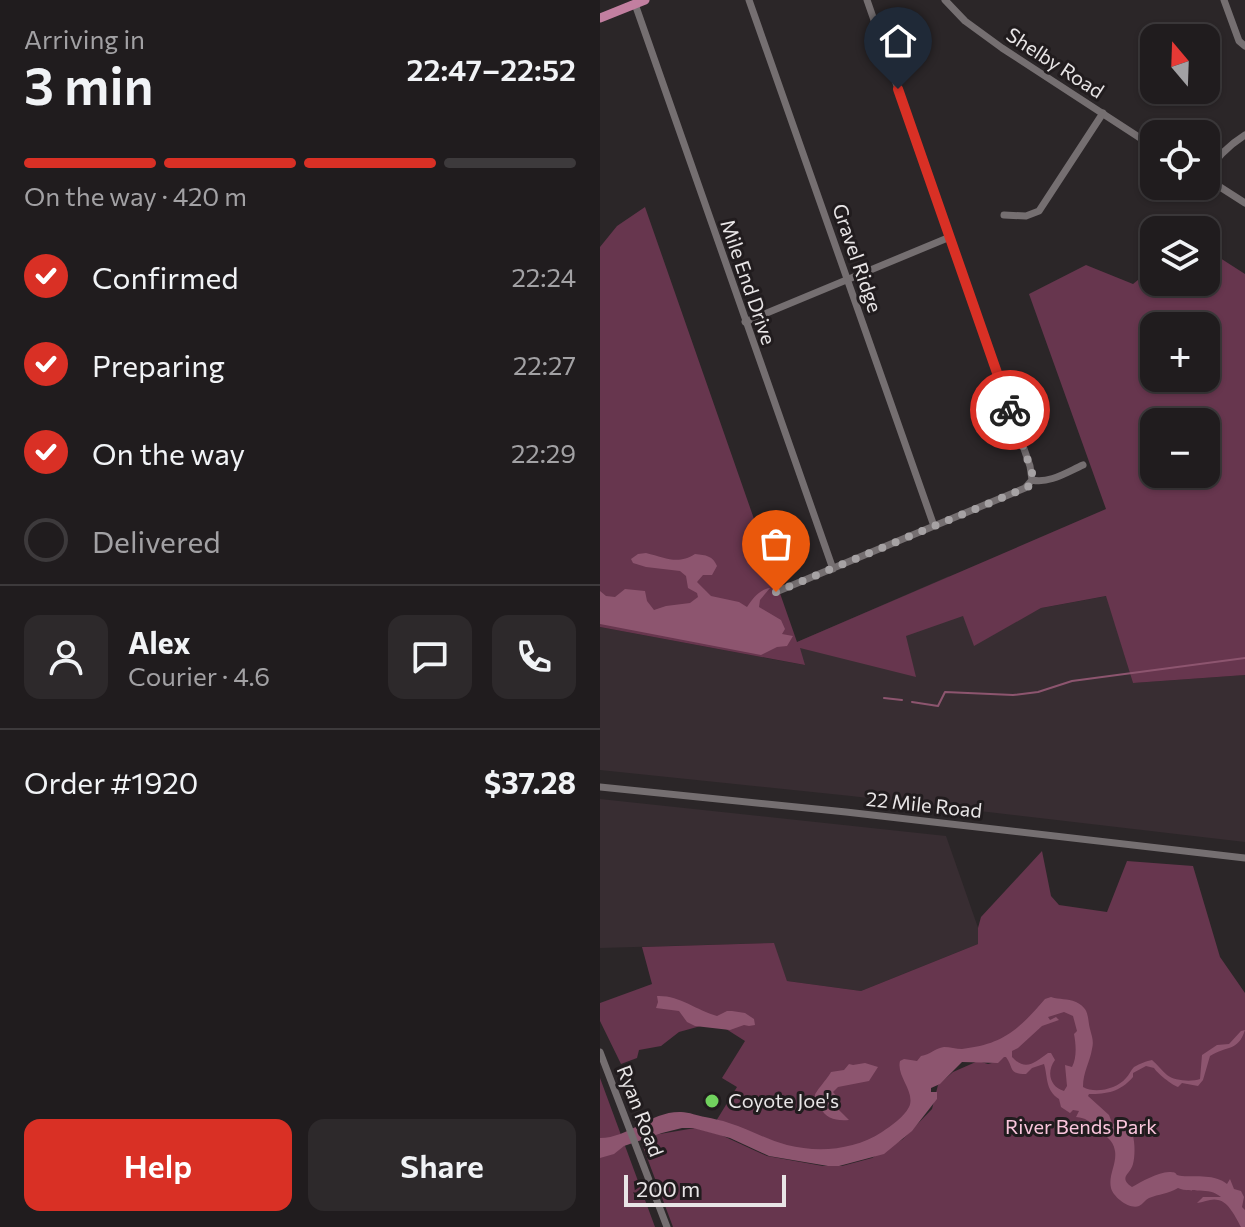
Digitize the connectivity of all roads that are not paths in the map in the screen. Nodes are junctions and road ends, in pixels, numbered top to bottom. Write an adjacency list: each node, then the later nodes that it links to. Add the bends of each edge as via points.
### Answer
1 (749, 0): 16 (street, Gravel Ridge)
2 (867, 0): 15 (street)
3 (945, 0): 8 (street, Shelby Road, via 992,41)
4 (1224, 0): 7 (street)
5 (640, 2): 6 (main road); 17 (street, Mile End Drive)
6 (600, 18)
7 (1245, 46)
8 (1103, 113): 10 (street, Shelby Road); 14 (street, via 1039,211)
9 (1245, 135): 11 (street)
10 (1140, 138)
11 (1220, 157)
12 (1220, 186): 13 (street)
13 (1245, 203)
14 (1004, 215)
15 (950, 237): 16 (street); 19 (street)
16 (848, 281): 17 (street); 20 (street, Gravel Ridge)
17 (745, 322): 21 (street, Mile End Drive)
18 (1083, 465): 19 (street, via 1050,480)
19 (1032, 480): 20 (street, via 1025,488)
20 (934, 526): 21 (street)
21 (833, 569): 22 (street)
22 (776, 592)
23 (600, 787): 24 (street, 22 Mile Road)
24 (1245, 858)
25 (600, 1052): 26 (street, Ryan Road)
26 (667, 1227)

